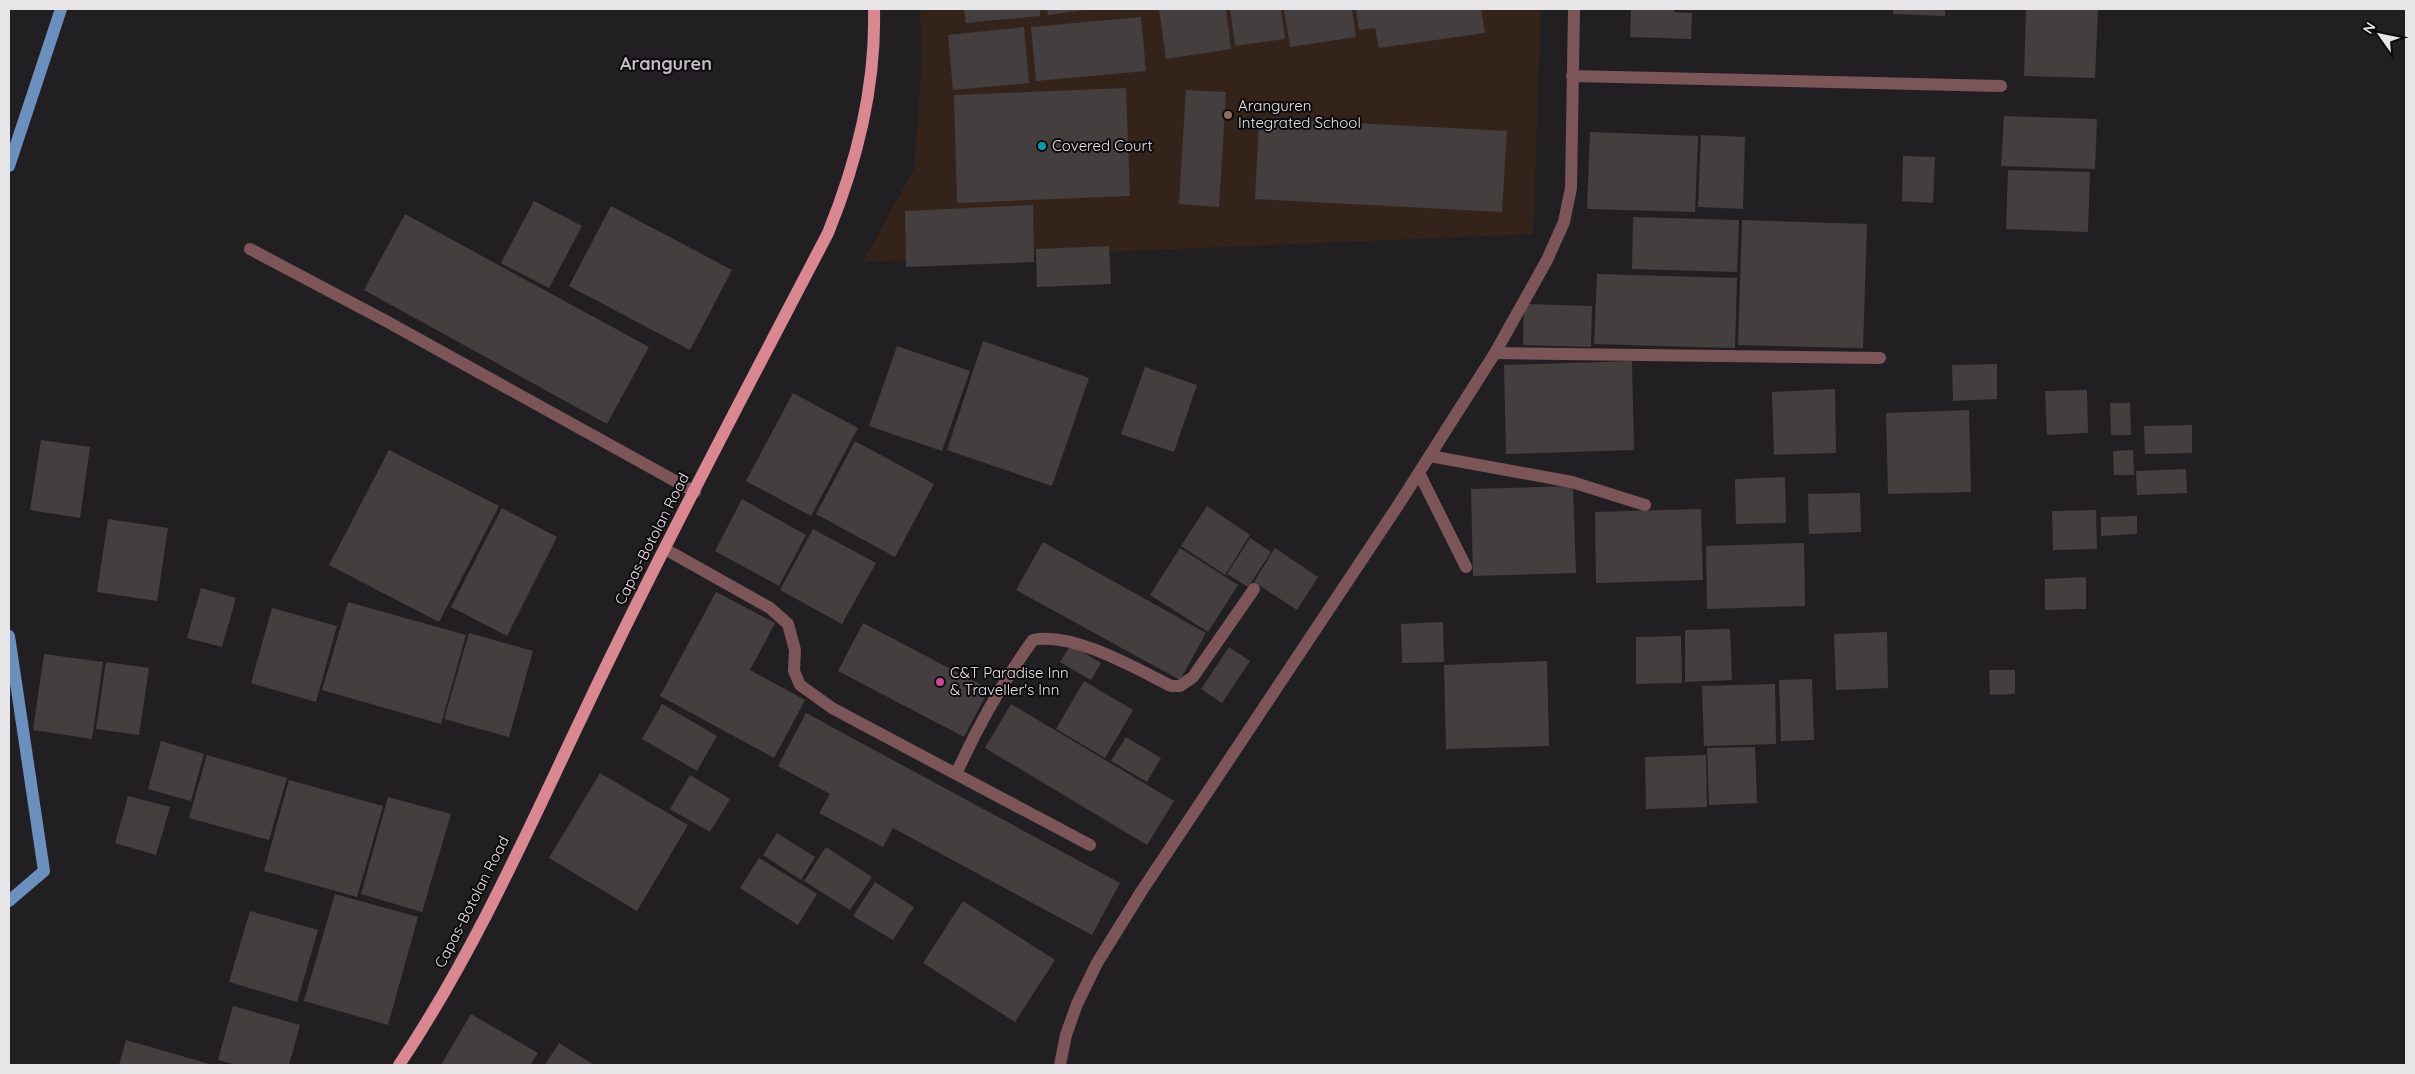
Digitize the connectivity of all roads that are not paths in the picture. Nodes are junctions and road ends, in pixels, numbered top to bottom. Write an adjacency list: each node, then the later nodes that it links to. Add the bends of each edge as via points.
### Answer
1 (874, 9): 10 (main road, Capas-Botolan Road, via 864,118 842,198 828,233)
2 (1574, 9): 3 (street)
3 (1572, 76): 4 (street); 6 (street, via 1571,188 1564,222 1547,260)
4 (2001, 86)
5 (250, 249): 10 (street)
6 (1495, 353): 7 (street); 8 (street)
7 (1880, 358)
8 (1430, 456): 9 (street); 11 (street, via 1572,482)
9 (1419, 472): 13 (street); 18 (street, via 1097,963 1074,1012)
10 (695, 492): 12 (main road, Capas-Botolan Road)
11 (1645, 505)
12 (665, 549): 15 (street, via 770,608 788,624 795,650 794,672 800,685 832,708); 17 (main road, Capas-Botolan Road, via 495,895 447,986)
13 (1466, 567)
14 (1254, 589): 15 (street, via 1193,678 1180,686 1172,686 1106,654 1045,637 1033,640 971,740)
15 (956, 774): 16 (street)
16 (1090, 845)
17 (399, 1065)
18 (1060, 1065)

